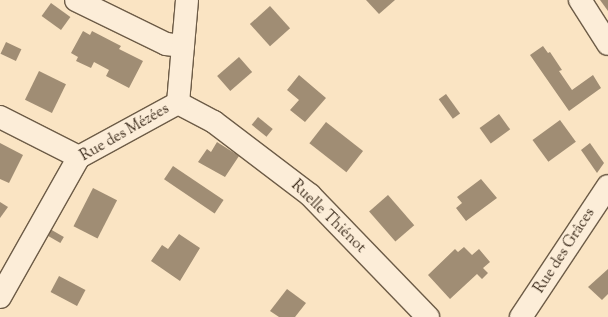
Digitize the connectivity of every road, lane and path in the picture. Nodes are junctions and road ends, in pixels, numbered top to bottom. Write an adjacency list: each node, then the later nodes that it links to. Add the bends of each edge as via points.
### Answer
1 (76, 0): 5 (street, via 166,44)
2 (187, 0): 5 (street, Rue des Mézées)
3 (580, 0): 4 (street)
4 (608, 44)
5 (183, 46): 6 (street, Rue des Mézées)
6 (178, 102): 8 (street, Rue des Mézées); 12 (street, Ruelle Thiénot, via 214,122 310,195)
7 (0, 117): 8 (street)
8 (79, 157): 10 (street, Rue des Mézées)
9 (608, 186): 13 (street, Rue des Grâces)
10 (7, 268): 11 (street, Rue des Mézées)
11 (0, 297)
12 (428, 317)
13 (521, 317)

